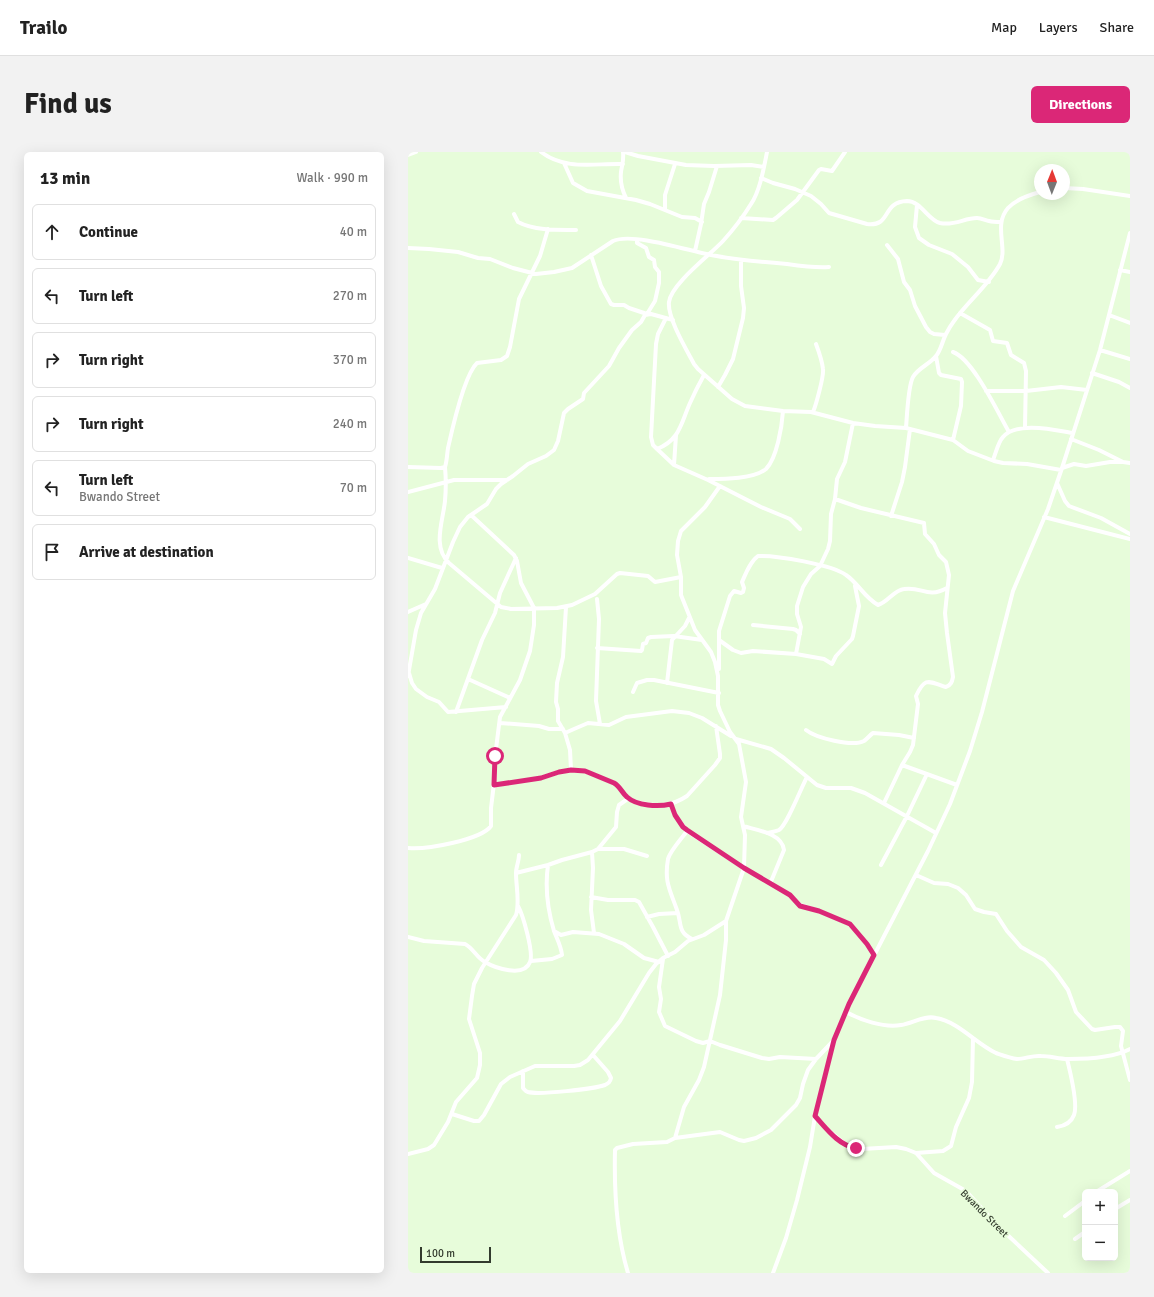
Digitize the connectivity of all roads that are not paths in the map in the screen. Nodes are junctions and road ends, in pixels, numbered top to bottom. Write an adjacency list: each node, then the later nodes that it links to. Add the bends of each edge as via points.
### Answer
1 (416, 152): 6 (street)
2 (541, 152): 7 (street)
3 (624, 152): 8 (street); 9 (street)
4 (768, 152): 11 (street)
5 (845, 152): 14 (street, via 832,171 819,170)
6 (408, 155)
7 (564, 163): 8 (street, via 576,166); 17 (street, via 573,182 581,188)
8 (623, 164): 17 (street, via 621,182)
9 (675, 164): 10 (street); 19 (street, via 665,195)
10 (717, 166): 11 (street); 22 (street, via 704,204)
11 (764, 167): 12 (street)
12 (760, 178): 14 (street); 21 (street, via 756,196)
13 (1070, 188): 16 (street)
14 (803, 192): 18 (street, via 817,200 829,213 868,224 881,222 889,209 897,203 912,202); 21 (street, via 792,205 774,219)
15 (1034, 194): 23 (street, via 1013,203)
16 (1130, 196)
17 (626, 198): 19 (street)
18 (917, 205): 23 (street, via 941,223 957,223 978,218); 38 (street, via 915,227 919,238 952,254 968,266 978,280)
19 (665, 210): 22 (street)
20 (514, 214): 24 (street, via 521,223)
21 (742, 218): 31 (street)
22 (702, 222): 30 (street)
23 (1001, 222): 38 (street, via 1001,262)
24 (548, 229): 25 (street); 37 (street, via 540,256)
25 (576, 230)
26 (1130, 234): 35 (street)
27 (637, 240): 30 (street); 32 (street, via 617,239); 40 (street, via 654,260 658,272 659,283 655,301)
28 (887, 245): 45 (street, via 898,259 904,282 926,327 934,334)
29 (408, 248): 37 (street, via 458,252 490,259)
30 (695, 251): 31 (street)
31 (709, 255): 33 (street); 43 (street, via 674,289 669,303)
32 (590, 256): 37 (street, via 572,268); 40 (street, via 611,304 624,305)
33 (741, 260): 34 (street, via 813,268); 53 (street, via 740,286 744,318 733,358)
34 (829, 267)
35 (1120, 270): 36 (street); 41 (street)
36 (1130, 272)
37 (531, 273): 73 (street, via 519,299 507,356 501,360 477,363 468,379 448,447)
38 (989, 282): 39 (street)
39 (960, 313): 45 (street); 57 (street, via 990,330 993,341 1007,343 1011,355 1024,363)
40 (647, 314): 42 (street); 76 (street, via 632,330 609,366 584,393 583,400 564,413 555,448)
41 (1109, 316): 44 (street); 47 (street)
42 (666, 318): 43 (street); 68 (street, via 658,334 655,351 651,437)
43 (673, 320): 52 (street, via 694,364)
44 (1130, 323)
45 (946, 335): 49 (street)
46 (816, 344): 59 (street, via 823,372)
47 (1100, 350): 50 (street); 51 (street)
48 (953, 352): 56 (street, via 968,363)
49 (936, 356): 61 (street, via 913,376); 67 (street, via 939,374 961,379 962,382 961,406)
50 (1130, 359)
51 (1092, 373): 54 (street); 55 (street)
52 (704, 375): 53 (street); 65 (street)
53 (718, 388): 58 (street, via 741,404)
54 (1130, 388)
55 (1087, 390): 57 (street, via 1061,387); 64 (street)
56 (986, 391): 57 (street); 63 (street)
57 (1026, 391): 62 (street)
58 (783, 411): 59 (street); 77 (street, via 779,438 773,457 766,468 759,473)
59 (813, 412): 60 (street)
60 (853, 423): 61 (street); 82 (street, via 845,462 837,479)
61 (908, 428): 67 (street); 84 (street, via 905,468)
62 (1025, 428): 63 (street); 64 (street)
63 (1009, 432): 69 (street, via 1002,437)
64 (1073, 433): 66 (street)
65 (676, 435): 68 (street, via 667,445); 72 (street)
66 (1071, 439): 70 (street); 75 (street)
67 (953, 440): 69 (street, via 968,451)
68 (657, 449): 72 (street)
69 (993, 460): 75 (street)
70 (1123, 462): 71 (street); 75 (street, via 1086,466 1074,464)
71 (1130, 463)
72 (674, 465): 77 (street)
73 (446, 466): 74 (street); 78 (street)
74 (408, 467)
75 (1061, 469): 79 (street)
76 (508, 480): 78 (street); 83 (street, via 497,488 487,504)
77 (708, 480): 80 (street)
78 (445, 482): 81 (street); 91 (street, via 440,532 441,548)
79 (1057, 482): 85 (street); 87 (street, via 1069,506 1101,518)
80 (720, 486): 86 (street, via 790,519); 94 (street, via 705,507 680,532 677,555)
81 (408, 492)
82 (835, 499): 84 (street); 92 (street, via 831,514 830,544)
83 (471, 515): 90 (street); 91 (street, via 460,527)
84 (892, 516): 96 (street, via 924,523 925,534 946,562 949,575)
85 (1044, 517): 88 (street); 132 (street, via 1013,591 978,728)
86 (800, 529)
87 (1130, 534)
88 (1130, 539)
89 (408, 558): 93 (street)
90 (516, 558): 99 (street, via 500,593); 101 (street, via 521,583)
91 (446, 560): 93 (street); 99 (street)
92 (820, 566): 95 (street, via 835,569); 105 (street, via 803,587 797,611); 108 (street, via 781,557 757,557 742,582 743,592 735,590 732,593 719,631)
93 (442, 568): 98 (street)
94 (680, 577): 100 (street, via 655,582 648,576 620,573 595,594); 107 (street, via 682,596 695,630)
95 (854, 583): 96 (street, via 878,605 902,589 932,593); 110 (street, via 859,606 853,636 836,656 833,664 824,659)
96 (947, 588): 125 (street, via 945,613 952,681 946,687 929,682 922,684 916,696 918,704)
97 (597, 599): 109 (street)
98 (427, 604): 102 (street); 111 (street, via 416,630)
99 (498, 605): 101 (street, via 511,609); 113 (street)
100 (566, 607): 101 (street); 124 (street, via 563,657 556,696 558,721)
101 (534, 608): 117 (street, via 530,651 520,680)
102 (408, 612)
103 (689, 618): 106 (street, via 685,626)
104 (753, 625): 105 (street, via 793,629)
105 (800, 634): 110 (street)
106 (674, 636): 107 (street); 109 (street, via 650,637 643,644 641,651); 114 (street)
107 (702, 640): 112 (street, via 711,652)
108 (719, 640): 110 (street, via 741,653 753,650); 112 (street)
109 (597, 648): 121 (street, via 596,701)
110 (796, 654)
111 (408, 674): 119 (street, via 415,688 424,696 439,702 448,712)
112 (718, 676): 116 (street)
113 (468, 679): 117 (street); 119 (street)
114 (667, 683): 115 (street, via 647,680 637,683); 116 (street)
115 (633, 692)
116 (719, 693): 126 (street, via 720,711)
117 (510, 698): 118 (street)
118 (506, 707): 119 (street); 120 (street, via 500,717)
119 (456, 712)
120 (500, 723): 124 (street); 131 (street)
121 (600, 724): 122 (street, via 611,724 627,716 672,711 696,716); 124 (street, via 588,723)
122 (716, 726): 126 (street); 135 (street, via 721,754 719,759 693,790)
123 (806, 730): 125 (street, via 845,744 861,742 873,733)
124 (564, 731): 128 (street, via 570,750)
125 (914, 738): 127 (street, via 910,752)
126 (735, 739): 130 (street, via 770,749); 137 (street, via 739,744 746,782 741,817)
127 (902, 765): 129 (street); 134 (street)
128 (571, 770): 131 (street, via 541,778); 133 (street, via 585,771 614,783)
129 (927, 774): 132 (street); 136 (street)
130 (807, 777): 134 (street, via 824,788 852,789); 139 (street, via 782,827)
131 (494, 785): 141 (street, via 492,824 488,830 437,847)
132 (957, 785): 140 (street)
133 (629, 798): 135 (street, via 656,806); 142 (street, via 619,805 616,827)
134 (884, 803): 136 (street)
135 (671, 804): 138 (street, via 675,815)
136 (907, 816): 140 (street); 147 (street)
137 (743, 826): 139 (street); 148 (street)
138 (687, 830): 148 (street); 154 (street, via 669,857 667,868 668,889)
139 (767, 833): 151 (street, via 779,840 784,848)
140 (936, 833): 150 (street)
141 (408, 848)
142 (598, 849): 143 (street); 145 (street, via 624,849)
143 (592, 852): 146 (street); 152 (street)
144 (519, 855): 149 (street)
145 (647, 856)
146 (548, 865): 149 (street); 157 (street, via 548,910)
147 (882, 865)
148 (744, 868): 151 (street); 156 (street)
149 (516, 873): 153 (street)
150 (916, 875): 161 (street); 172 (street, via 934,883 958,888 975,909 996,914 1021,947 1044,960 1056,973 1068,990 1076,1012 1092,1029 1122,1028)
151 (770, 884): 161 (street, via 791,896 800,906 850,924)
152 (592, 897): 155 (street, via 635,900 639,902); 158 (street)
153 (518, 905): 164 (street, via 525,925); 165 (street, via 516,915)
154 (678, 914): 155 (street); 160 (street, via 682,931)
155 (647, 917): 162 (street)
156 (726, 921): 160 (street, via 704,935); 170 (street, via 721,987)
157 (554, 931): 158 (street, via 562,935 573,932); 164 (street, via 561,955 552,959)
158 (594, 933): 166 (street, via 624,944 644,958)
159 (408, 937): 165 (street, via 424,941 465,944)
160 (692, 939): 162 (street)
161 (874, 955): 167 (street)
162 (668, 956): 163 (street)
163 (663, 958): 166 (street); 170 (street, via 659,1012 664,1024 696,1041)
164 (531, 961): 165 (street, via 517,971)
165 (485, 962): 178 (street, via 474,984 470,1015 480,1051 480,1065 476,1079 456,1102)
166 (659, 962): 173 (street)
167 (846, 1012): 168 (street, via 870,1022 894,1025 938,1018); 169 (street)
168 (973, 1038): 175 (street, via 996,1052 1017,1059 1040,1056); 182 (street, via 969,1098 950,1146 943,1151)
169 (834, 1040): 174 (street); 179 (street)
170 (710, 1041): 174 (street, via 762,1058); 181 (street, via 704,1067 684,1107)
171 (1130, 1049): 172 (street)
172 (1122, 1053): 175 (street); 177 (street)
173 (593, 1055): 176 (street, via 580,1065 538,1066); 176 (street, via 611,1078 607,1084 596,1088 528,1092 523,1088)
174 (816, 1058): 181 (street, via 808,1070 796,1105 772,1130 743,1141 720,1132)
175 (1068, 1059): 180 (street, via 1075,1115 1064,1126)
176 (523, 1071): 178 (street, via 503,1082 480,1120 474,1121)
177 (1130, 1080)
178 (452, 1114): 183 (street, via 434,1145)
179 (815, 1116): 182 (street, via 849,1147 896,1147); 193 (street, via 797,1200)
180 (1057, 1127)
181 (675, 1138): 192 (street, via 667,1142 633,1144 616,1150 617,1220)
182 (916, 1153): 194 (street, Bwando Street, via 934,1173 966,1191 999,1227)
183 (408, 1154)
184 (1130, 1171): 185 (street)
185 (1101, 1189)
186 (1130, 1200): 188 (street)
187 (1082, 1203): 189 (street)
188 (1118, 1207)
189 (1065, 1216)
190 (1082, 1234): 191 (street)
191 (1075, 1239)
192 (628, 1273)
193 (773, 1273)
194 (1048, 1273)

